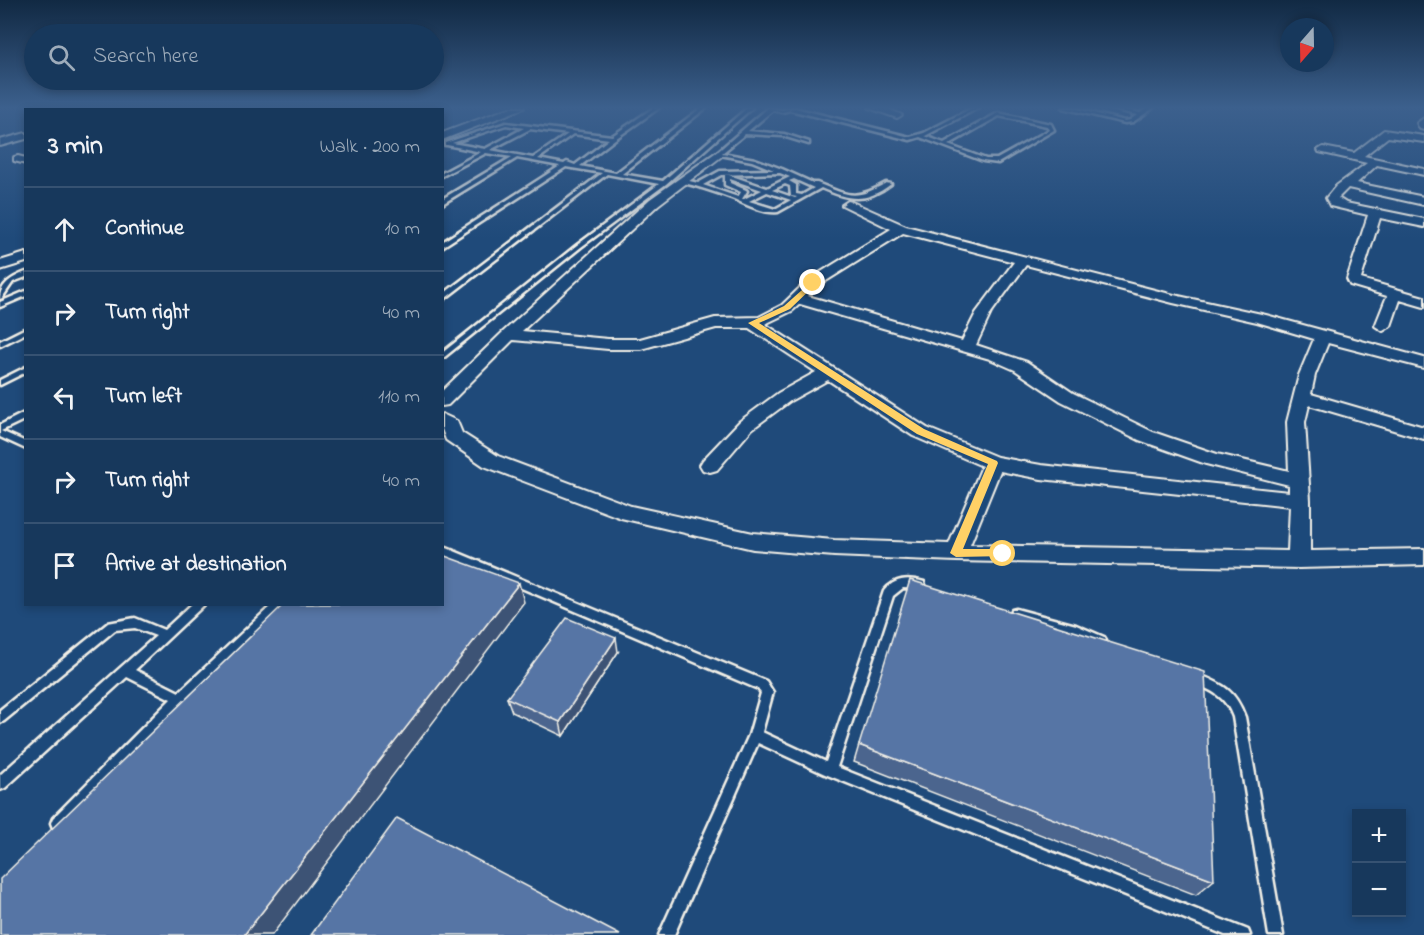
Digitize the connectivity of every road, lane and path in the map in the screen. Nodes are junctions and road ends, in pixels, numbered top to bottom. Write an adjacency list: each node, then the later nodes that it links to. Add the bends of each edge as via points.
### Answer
1 (484, 152): 24 (lane)
2 (495, 152): 13 (lane)
3 (545, 152): 15 (lane)
4 (595, 152): 18 (lane)
5 (647, 152): 22 (lane)
6 (700, 152): 30 (lane)
7 (721, 152): 12 (lane)
8 (960, 152): 9 (lane, via 998,161)
9 (1014, 152)
10 (1329, 152): 14 (street)
11 (1361, 152): 14 (street)
12 (718, 154): 28 (street); 31 (lane, via 759,162 849,198 862,198)
13 (517, 156): 15 (lane); 37 (lane)
14 (1354, 158): 16 (street)
15 (535, 159): 17 (lane)
16 (1374, 162): 20 (street); 32 (street)
17 (567, 164): 18 (lane); 44 (lane)
18 (577, 166): 19 (lane)
19 (607, 172): 22 (lane); 52 (lane)
20 (1424, 172)
21 (720, 173): 23 (lane); 25 (lane); 33 (lane)
22 (618, 174): 30 (lane)
23 (754, 174): 26 (lane, via 781,171); 27 (lane)
24 (444, 175)
25 (727, 176): 34 (lane); 38 (lane, via 727,184 744,191)
26 (791, 176): 29 (lane); 34 (lane); 35 (lane, via 818,188)
27 (763, 178)
28 (681, 182): 33 (lane); 59 (street, via 654,202)
29 (786, 182): 34 (lane); 35 (lane, via 793,185 793,195)
30 (664, 183): 63 (lane)
31 (888, 184)
32 (1347, 184): 39 (street); 41 (street, via 1335,192 1334,202)
33 (699, 185): 38 (lane)
34 (764, 189): 36 (lane); 38 (lane)
35 (803, 196): 36 (lane)
36 (795, 200): 38 (lane, via 771,211)
37 (444, 201)
38 (741, 201)
39 (1424, 201)
40 (848, 205): 43 (street)
41 (1375, 213): 42 (street); 50 (street, via 1353,279 1359,285)
42 (1424, 223)
43 (901, 229): 46 (street); 53 (street, via 813,283)
44 (444, 244)
45 (24, 258): 47 (street)
46 (1022, 261): 60 (street, via 1261,318); 62 (street, via 984,313)
47 (0, 266)
48 (24, 275): 51 (lane, via 11,281)
49 (24, 294): 55 (lane)
50 (1395, 294): 54 (street); 57 (street)
51 (0, 297)
52 (444, 297)
53 (797, 298): 56 (street, via 776,314); 62 (street)
54 (1424, 302)
55 (0, 305)
56 (752, 323): 59 (street, via 715,323 641,344); 66 (street)
57 (1383, 326)
58 (24, 331): 61 (lane)
59 (509, 335): 69 (street)
60 (1323, 337): 64 (street); 68 (street)
61 (0, 344)
62 (967, 347): 78 (street, via 1021,366 1067,397 1146,436 1213,459)
63 (444, 355)
64 (1424, 363)
65 (24, 370): 67 (lane)
66 (828, 373): 76 (street, via 920,432); 77 (street, via 784,397 746,425)
67 (0, 383)
68 (1302, 397): 73 (street); 78 (street, via 1296,422)
69 (444, 399)
70 (24, 415): 72 (lane)
71 (444, 421): 81 (street, via 451,425 453,436 491,461 628,513 753,541)
72 (0, 429)
73 (1424, 432)
74 (0, 434): 75 (lane)
75 (24, 445)
76 (993, 463): 79 (street, via 1041,472); 81 (street)
77 (710, 465)
78 (1298, 480): 79 (street)
79 (1300, 500): 83 (street)
80 (444, 551): 94 (lane, via 762,685 767,692)
81 (956, 553): 83 (street)
82 (1424, 557): 83 (street)
83 (1299, 560)
84 (931, 588): 95 (lane, via 909,582 895,585 888,594)
85 (198, 606): 88 (lane)
86 (279, 606): 92 (lane)
87 (1009, 611): 89 (lane)
88 (165, 635): 90 (lane); 93 (lane, via 135,623 112,626)
89 (1107, 643)
90 (125, 671): 92 (lane); 96 (lane)
91 (1190, 676): 100 (lane, via 1221,688 1234,703 1239,717)
92 (180, 698): 97 (lane)
93 (0, 717)
94 (755, 735): 95 (lane); 98 (lane)
95 (830, 770): 99 (lane)
96 (0, 784)
97 (49, 832)
98 (666, 935)
99 (1243, 935)
100 (1276, 935)

